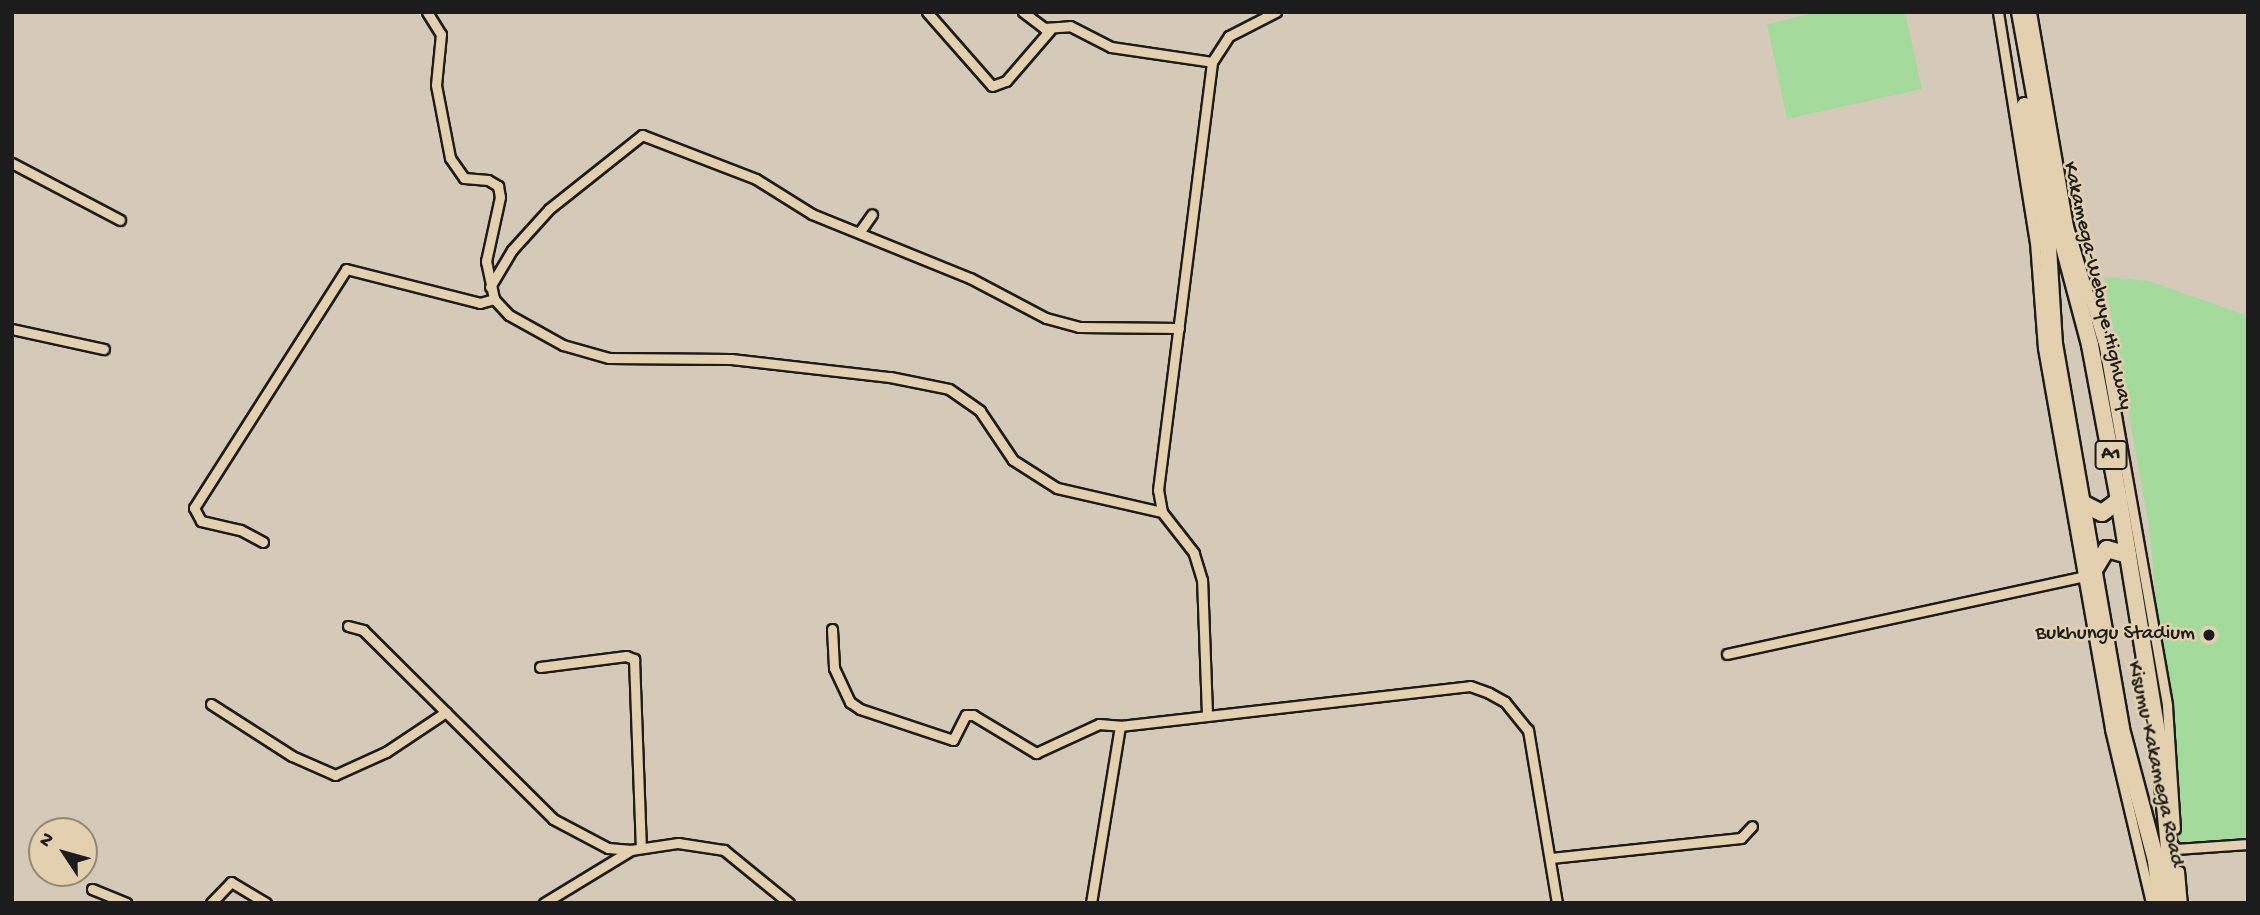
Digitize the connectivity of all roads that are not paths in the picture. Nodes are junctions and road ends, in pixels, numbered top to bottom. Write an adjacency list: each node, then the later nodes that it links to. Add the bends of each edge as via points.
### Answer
1 (427, 12): 16 (street, via 442,34 436,85 450,158 457,173 498,186 500,197 486,261)
2 (927, 12): 10 (street, via 992,86 1006,81)
3 (1023, 12): 10 (street)
4 (1276, 12): 9 (street)
5 (1998, 12): 23 (street, via 2035,242)
6 (2009, 12): 19 (highway, Kisumu-Kakamega Road / A1, via 2048,247)
7 (2020, 12): 22 (highway, Kakamega-Webuye Highway / A1, via 2060,232)
8 (2031, 12): 18 (street, via 2068,226)
9 (1260, 15): 11 (street, via 1230,36)
10 (1050, 30): 11 (street, via 1070,26 1121,49)
11 (1212, 62): 20 (street)
12 (12, 163): 14 (street)
13 (872, 214): 15 (street)
14 (120, 220)
15 (862, 230): 16 (street, via 812,214 756,178 642,135 549,208 512,250); 20 (street, via 971,278 1046,318 1079,327)
16 (490, 287): 17 (street)
17 (494, 299): 27 (street, via 509,316 592,355 731,359 891,377 949,389 980,411 1013,460 1057,488); 28 (street, via 480,303 346,269 194,508 201,521 240,530)
18 (2094, 315): 22 (street); 43 (street, via 2104,347 2167,706)
19 (2053, 322): 23 (street); 26 (highway, Kisumu-Kakamega Road / A1)
20 (1179, 328): 27 (street, via 1158,490)
21 (12, 329): 24 (street)
22 (2088, 335): 25 (highway, Kakamega-Webuye Highway / A1)
23 (2043, 340): 30 (street)
24 (104, 349)
25 (2119, 500): 26 (highway, via 2102,513); 29 (highway, Kakamega-Webuye Highway / A1)
26 (2082, 503): 30 (highway, Kisumu-Kakamega Road / A1)
27 (1163, 512): 37 (street, via 1194,554 1202,580)
28 (263, 542)
29 (2128, 555): 30 (highway, via 2107,549); 40 (highway, Kakamega-Webuye Highway / A1, via 2160,750)
30 (2090, 572): 33 (street); 54 (street, via 2110,729); 55 (highway, Kisumu-Kakamega Road / A1, via 2121,729 2156,861)
31 (348, 626): 36 (street, via 363,630)
32 (832, 629): 38 (street, via 834,668 850,702 895,723 953,740 966,715 973,715 1036,753 1099,724)
33 (1727, 654)
34 (540, 667): 42 (street, via 626,656 634,659)
35 (211, 704): 36 (street, via 292,756 335,775 386,752)
36 (446, 712): 44 (street, via 553,819 608,848)
37 (1207, 714): 38 (street); 45 (street, via 1469,686 1489,693 1504,702 1528,730)
38 (1119, 726): 52 (street)
39 (1752, 826): 45 (street, via 1741,838)
40 (2166, 836): 43 (street); 56 (highway, Kakamega-Webuye Highway / A1)
41 (2248, 844): 43 (street)
42 (641, 846): 44 (street); 51 (street, via 702,844 724,850)
43 (2176, 849): 57 (street)
44 (631, 850): 50 (street)
45 (1550, 858): 53 (street)
46 (92, 889): 47 (street)
47 (126, 903)
48 (211, 903): 49 (street, via 230,882)
49 (266, 903)
50 (544, 903)
51 (789, 903)
52 (1091, 903)
53 (1557, 903)
54 (2151, 903)
55 (2161, 903)
56 (2174, 903)
57 (2182, 903)

